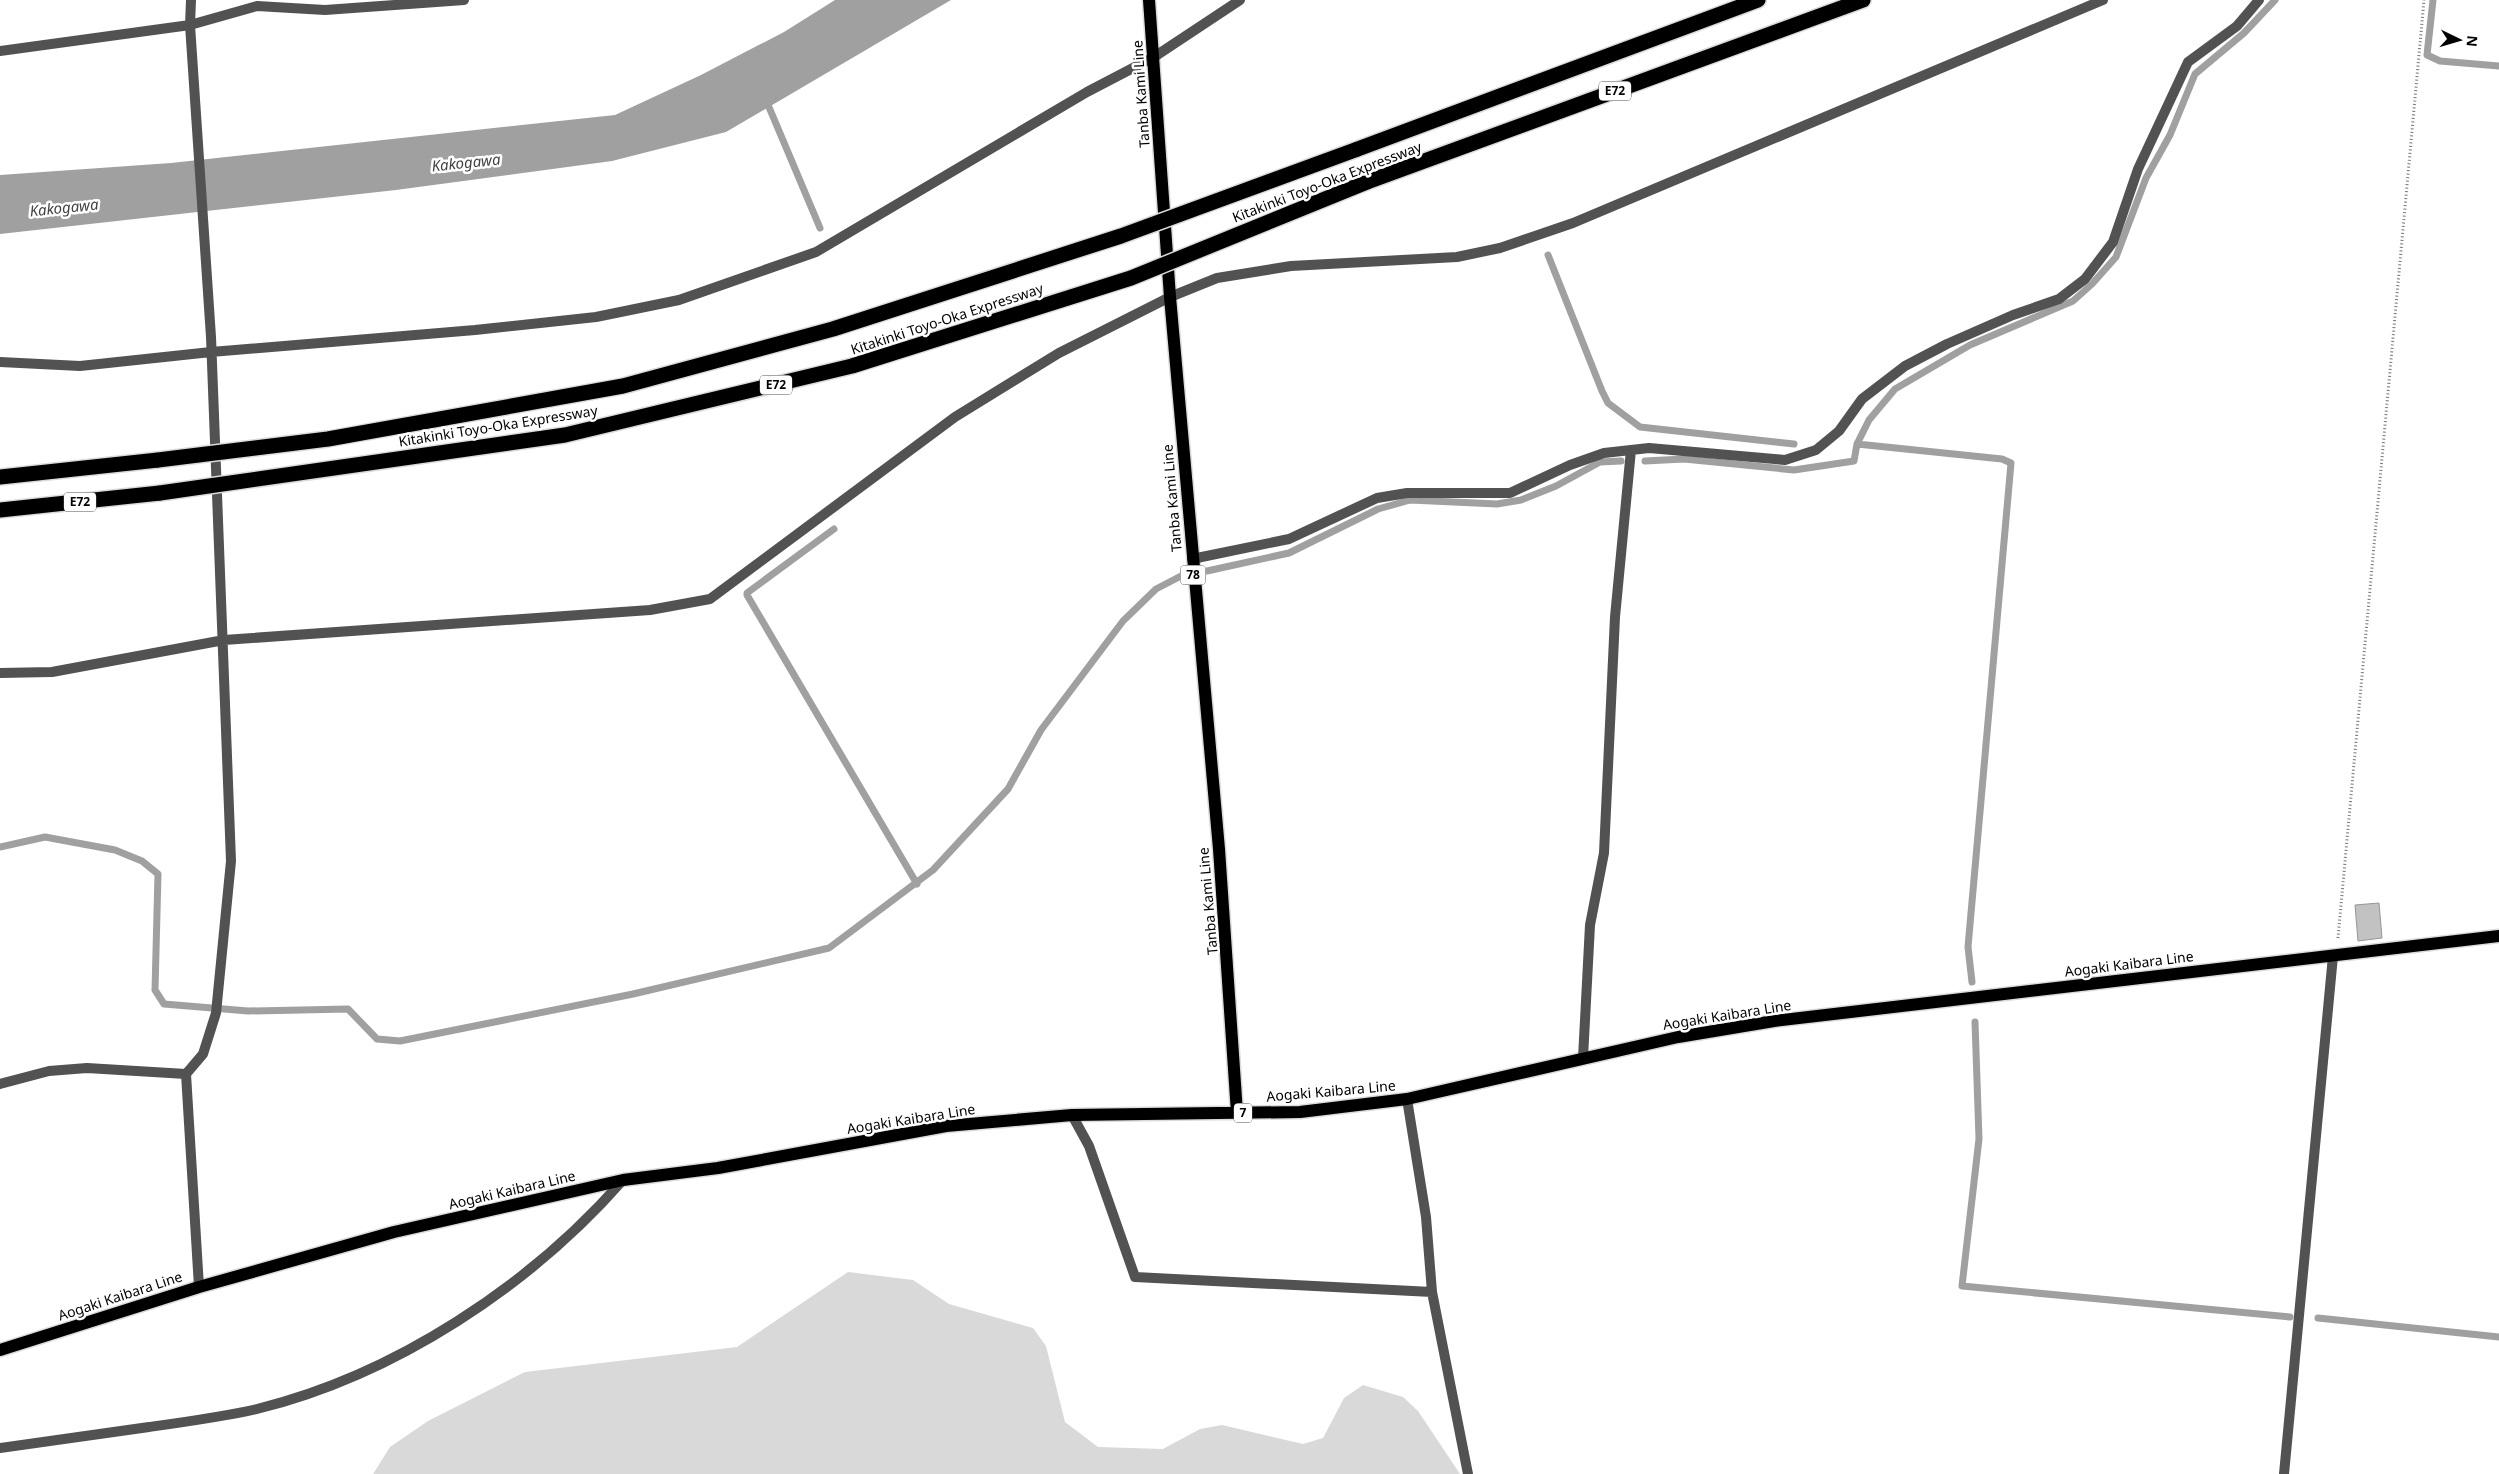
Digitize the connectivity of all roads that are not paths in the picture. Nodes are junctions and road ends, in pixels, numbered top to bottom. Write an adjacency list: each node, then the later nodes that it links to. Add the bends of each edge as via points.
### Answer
1 (191, 0): 9 (street)
2 (464, 0): 9 (street, via 325,10 257,6)
3 (1149, 0): 11 (main road, Tanba Kami Line / 78)
4 (1240, 0): 11 (street)
5 (1758, 0): 16 (highway, Kitakinki Toyo-Oka Expressway, bridge, via 1112,239 833,329 623,386 328,439)
6 (1862, 0): 17 (highway, Kitakinki Toyo-Oka Expressway / E72, bridge, via 1367,182 1131,278 852,366 565,434 160,493)
7 (2103, 0): 12 (street, via 1573,223 1500,248 1457,257 1291,266 1217,278)
8 (2258, 0): 15 (street, via 2237,26 2188,62 2138,169 2113,242 2085,279 2059,299 1963,337 1905,366 1862,399 1839,431 1816,450 1785,460 1649,448)
9 (190, 25): 10 (street); 13 (street)
10 (0, 51)
11 (1154, 57): 12 (main road, Tanba Kami Line / 78); 13 (street, via 1086,92 816,252 679,300 596,317)
12 (1170, 297): 18 (main road, Tanba Kami Line / 78); 19 (street, via 1059,353 955,417 710,599 650,610)
13 (211, 352): 14 (street, via 80,366); 19 (street)
14 (0, 362)
15 (1631, 450): 18 (street, via 1604,453 1570,465 1510,493 1406,493 1377,498 1289,539); 23 (street, via 1615,617 1604,853 1590,925)
16 (0, 477)
17 (0, 510)
18 (1192, 559): 27 (main road, Tanba Kami Line / 78, via 1221,869)
19 (224, 640): 20 (street, via 52,672); 24 (street, via 231,860 216,1013 203,1054)
20 (0, 673)
21 (2499, 936): 22 (main road, Aogaki Kaibara Line / 7)
22 (2335, 955): 23 (main road, Aogaki Kaibara Line / 7, via 1774,1021 1678,1037); 35 (street)
23 (1583, 1058): 26 (main road, Aogaki Kaibara Line / 7)
24 (186, 1074): 25 (street, via 87,1068 49,1070); 30 (street)
25 (0, 1084)
26 (1407, 1099): 27 (main road, Aogaki Kaibara Line / 7, via 1300,1112); 31 (street, via 1426,1217)
27 (1237, 1113): 28 (main road, Aogaki Kaibara Line / 7)
28 (1072, 1115): 29 (main road, Aogaki Kaibara Line / 7, via 946,1126 718,1168); 31 (street, via 1089,1146 1135,1276)
29 (623, 1180): 30 (main road, Aogaki Kaibara Line / 7, via 394,1232); 33 (street, via 596,1211 542,1260 429,1338 366,1371 258,1409)
30 (199, 1287): 32 (main road, Aogaki Kaibara Line / 7)
31 (1432, 1292): 34 (street)
32 (0, 1350)
33 (0, 1448)
34 (1468, 1474)
35 (2284, 1474)

